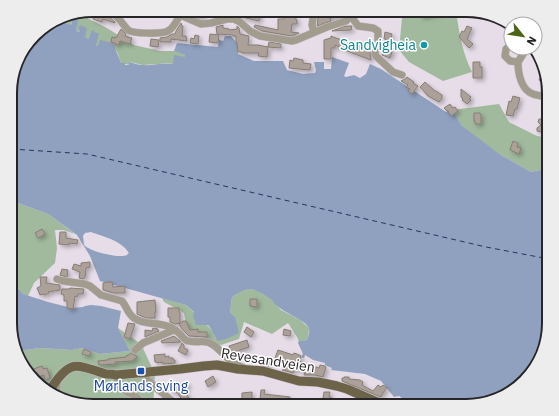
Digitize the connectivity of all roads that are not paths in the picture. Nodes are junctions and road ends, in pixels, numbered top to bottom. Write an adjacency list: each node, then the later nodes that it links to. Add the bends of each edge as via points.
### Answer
1 (117, 17): 2 (street, via 129,30 155,33 168,31 175,24)
2 (177, 17)
3 (185, 17): 7 (street, via 201,24 234,19 260,36 292,41)
4 (313, 17): 7 (street)
5 (349, 17): 7 (street, via 346,21)
6 (353, 17): 11 (street, via 358,26 378,31 376,56 393,72)
7 (314, 32)
8 (505, 56): 10 (street, via 510,61)
9 (522, 56): 10 (street)
10 (518, 62): 12 (street, via 520,80 524,86 529,92)
11 (402, 74)
12 (542, 96)
13 (57, 279): 14 (street, via 90,286 101,296 122,301 129,314 138,321 165,325)
14 (174, 330): 15 (street, via 143,343); 16 (street, via 188,342 211,343 233,363)
15 (135, 350)
16 (257, 370): 17 (main road, Revesandveien, via 211,365); 24 (main road, Revesandveien, via 299,381 337,386)
17 (142, 373): 18 (main road, Revesandveien); 23 (street)
18 (116, 375): 19 (main road, Revesandveien, via 72,366); 22 (street, via 121,388)
19 (57, 379): 20 (main road, Revesandveien); 21 (street)
20 (52, 387)
21 (57, 390)
22 (139, 399)
23 (170, 399)
24 (370, 399)

